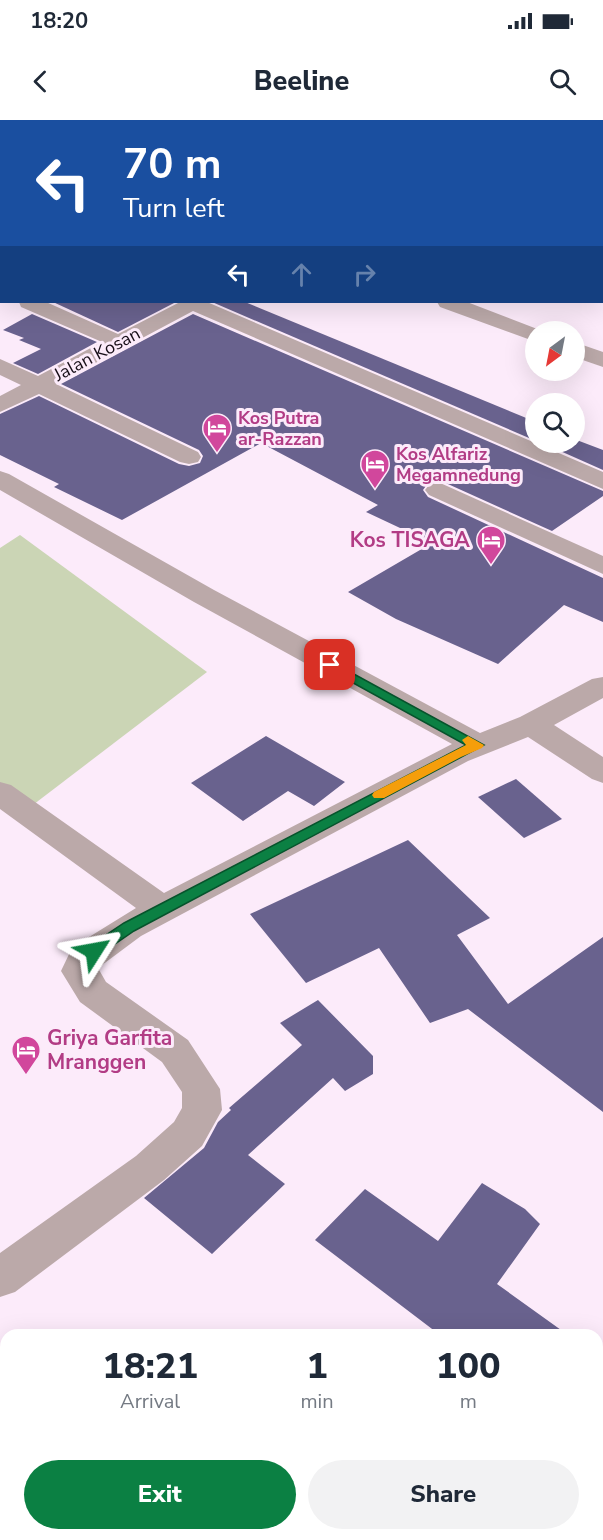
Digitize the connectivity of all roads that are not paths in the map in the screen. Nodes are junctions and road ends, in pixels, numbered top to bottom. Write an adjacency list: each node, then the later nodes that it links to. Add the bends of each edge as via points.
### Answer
1 (31, 303): 8 (street)
2 (189, 303): 8 (street, Jalan Kosan)
3 (193, 303): 16 (street)
4 (451, 303): 6 (street)
5 (516, 303): 6 (street)
6 (494, 318): 7 (street)
7 (525, 330)
8 (119, 342): 12 (street, Jalan Kosan)
9 (585, 353): 10 (street)
10 (603, 360)
11 (0, 366): 12 (street)
12 (38, 385): 13 (street, Jalan Kosan); 14 (street)
13 (0, 405)
14 (189, 457)
15 (0, 479): 21 (street)
16 (603, 481)
17 (438, 490): 18 (street)
18 (603, 566)
19 (603, 686): 20 (street)
20 (531, 724): 21 (street); 22 (street)
21 (477, 745): 24 (street)
22 (603, 772)
23 (0, 793): 24 (street)
24 (162, 910): 25 (street, via 94,951 79,970 93,992 175,1051 201,1089 202,1110 188,1134 150,1168)
25 (0, 1278)

